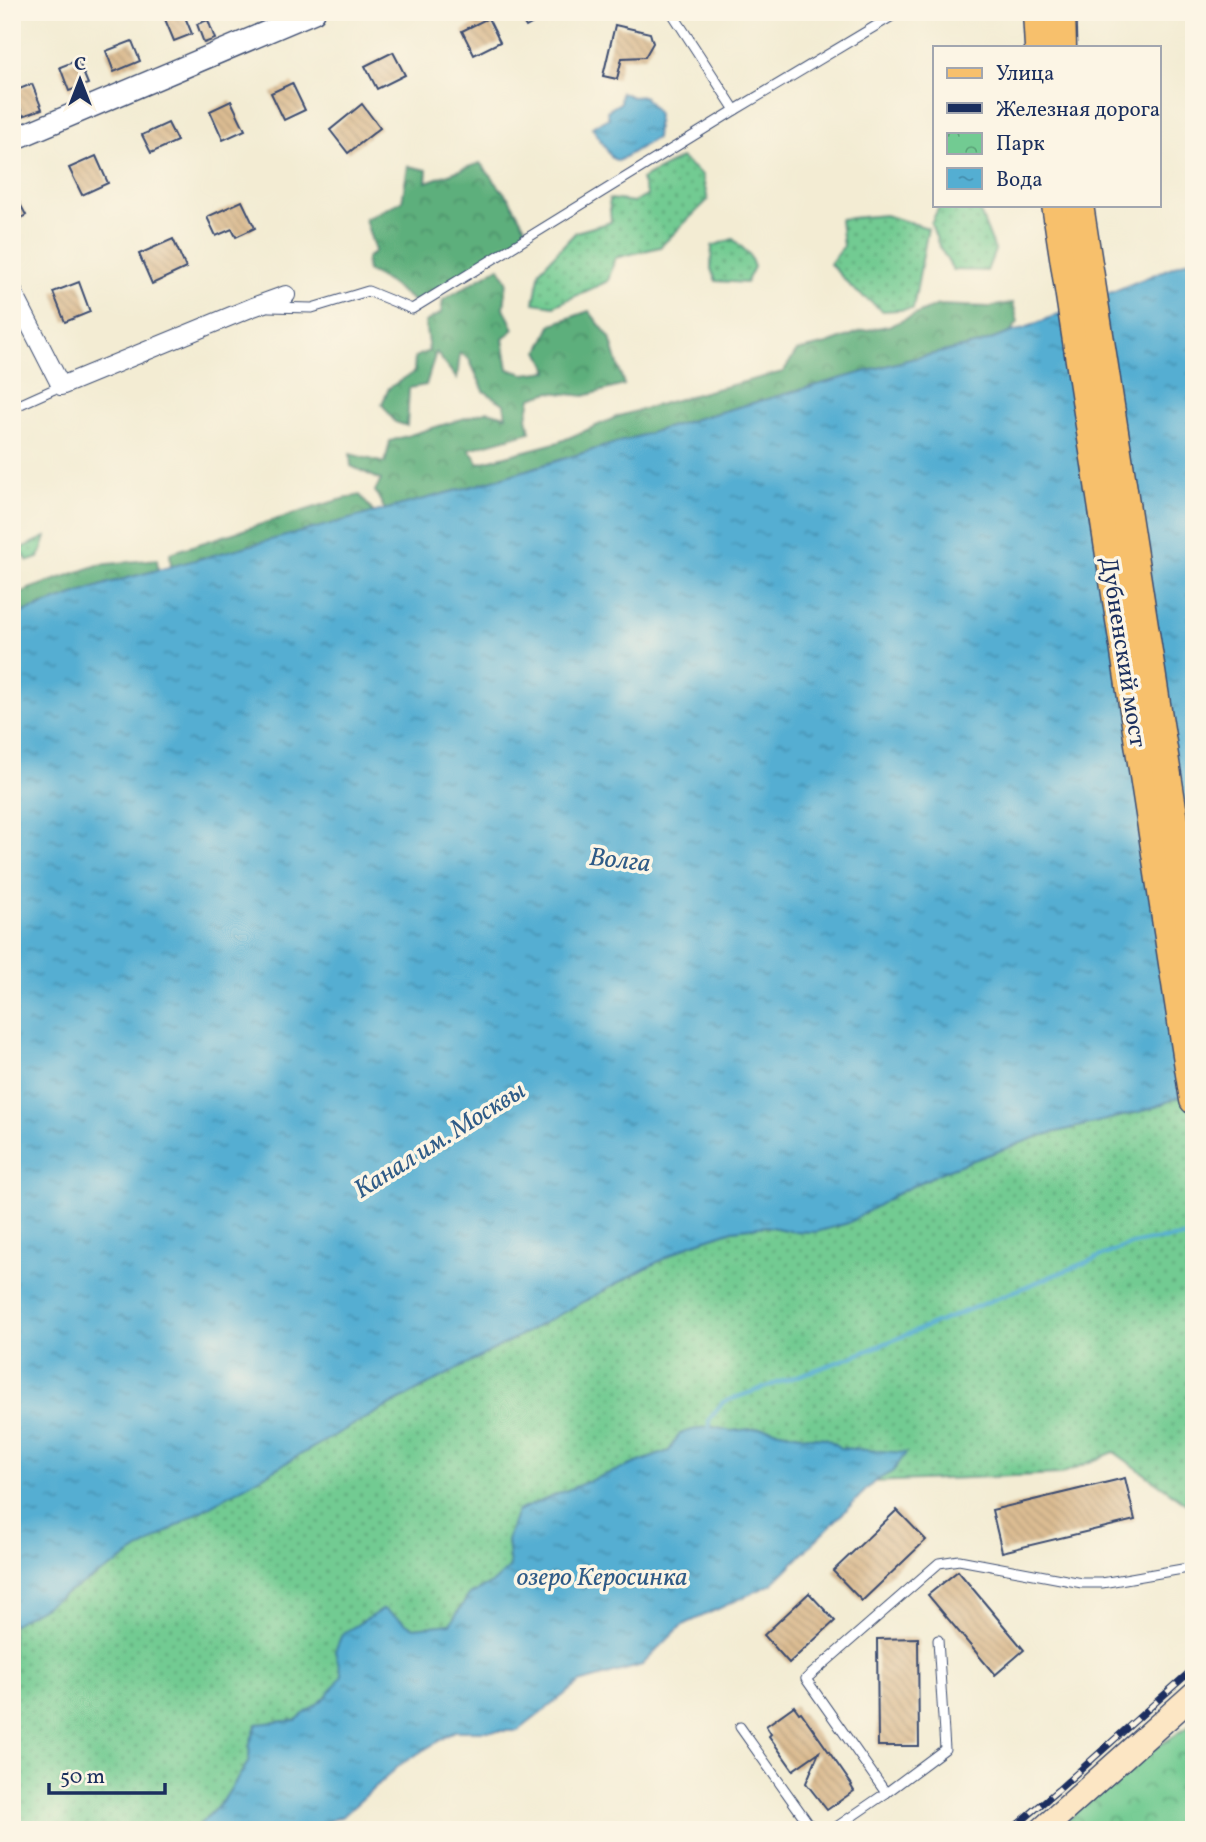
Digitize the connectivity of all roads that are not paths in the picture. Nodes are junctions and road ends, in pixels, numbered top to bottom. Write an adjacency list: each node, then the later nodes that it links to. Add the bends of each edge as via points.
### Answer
1 (314, 12): 9 (street)
2 (900, 12): 8 (lane)
3 (1038, 12): 6 (main road)
4 (1061, 12): 7 (main road)
5 (674, 16): 8 (lane)
6 (1039, 46)
7 (1062, 46)
8 (735, 110): 14 (lane, via 412,309 368,291 312,308)
9 (12, 140)
10 (1056, 206): 18 (main road, Дубненский мост)
11 (1079, 206): 17 (main road, Дубненский мост)
12 (12, 290): 15 (street)
13 (286, 295): 14 (street)
14 (253, 307): 15 (street)
15 (61, 386): 16 (lane)
16 (12, 408)
17 (1194, 950)
18 (1194, 1100)
19 (1194, 1567): 25 (lane, via 1082,1583 959,1560 939,1563 806,1679)
20 (938, 1640): 25 (lane, via 945,1749)
21 (1194, 1694): 24 (main road)
22 (1194, 1710): 24 (main road)
23 (740, 1727): 26 (lane)
24 (1099, 1777): 28 (main road)
25 (886, 1793): 27 (lane)
26 (813, 1830)
27 (832, 1830)
28 (1042, 1830)

